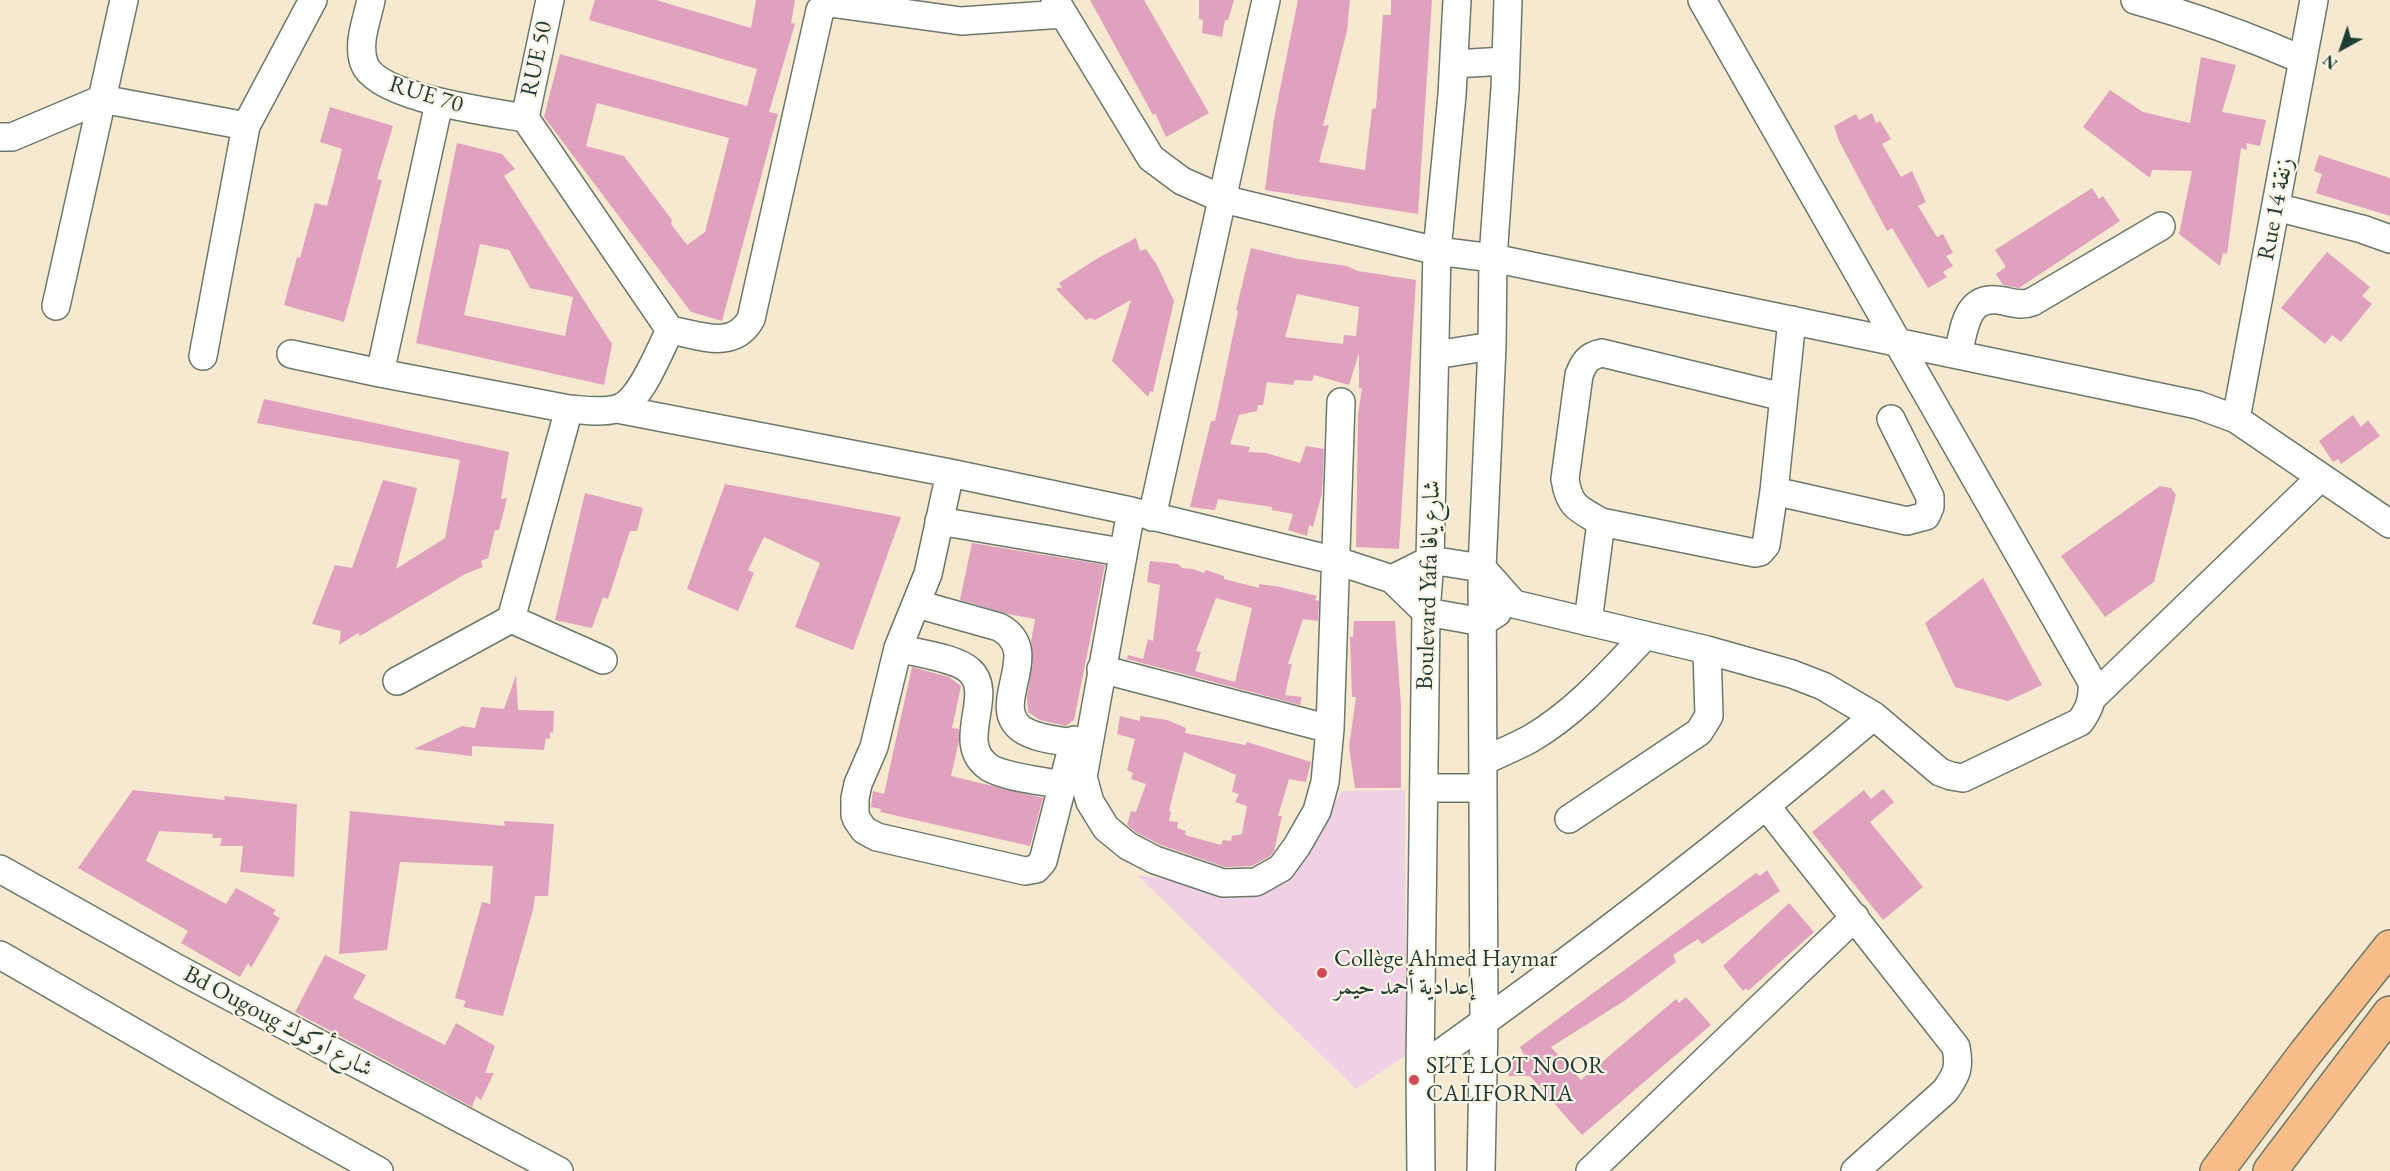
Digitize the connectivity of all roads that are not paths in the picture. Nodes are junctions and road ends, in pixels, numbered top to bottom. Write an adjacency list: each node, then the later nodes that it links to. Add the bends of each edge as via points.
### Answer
1 (124, 0): 15 (street)
2 (313, 0): 18 (street)
3 (371, 0): 16 (street, RUE 70, via 361,43 365,66 382,83)
4 (550, 0): 17 (street, RUE 50)
5 (1266, 0): 20 (street)
6 (1457, 0): 14 (street, Boulevard Yafa شارع يافا)
7 (1508, 0): 13 (street)
8 (1702, 0): 29 (street)
9 (2135, 0): 12 (street, via 2184,13)
10 (2314, 0): 12 (street, Rue 14 زنقة)
11 (1059, 7): 20 (street, via 1151,158 1182,181); 28 (street, via 960,21 830,3 820,10 751,319 733,338)
12 (2303, 60): 21 (street, Rue 14 زنقة)
13 (1505, 62): 14 (street); 25 (street)
14 (1454, 64): 24 (street, Boulevard Yafa شارع يافا)
15 (102, 99): 18 (street); 19 (street, via 12,137); 26 (street)
16 (439, 103): 17 (street, RUE 70); 35 (street)
17 (525, 118): 28 (street)
18 (246, 126): 34 (street)
19 (0, 137)
20 (1223, 199): 24 (street); 45 (street)
21 (2276, 207): 23 (street); 41 (street, Rue 14 زنقة)
22 (2161, 226): 32 (street, via 2032,302 2020,305 1990,299 1978,304 1968,315)
23 (2390, 239)
24 (1437, 251): 25 (street); 33 (street, Boulevard Yafa شارع يافا)
25 (1493, 258): 27 (street); 30 (street)
26 (56, 306)
27 (1792, 320): 29 (street); 36 (street)
28 (670, 330): 39 (street, via 637,394)
29 (1897, 341): 32 (street); 66 (street, via 2092,682)
30 (1492, 346): 33 (street); 52 (street)
31 (291, 354): 35 (street)
32 (1958, 354): 41 (street, via 2198,405)
33 (1435, 355): 50 (street, Boulevard Yafa شارع يافا)
34 (203, 356)
35 (380, 373): 38 (street)
36 (1783, 397): 44 (street); 47 (street, via 1595,354 1584,362 1579,375 1565,479 1567,495 1574,506)
37 (1341, 402): 51 (street)
38 (569, 409): 39 (street); 57 (street)
39 (617, 409): 42 (street)
40 (1891, 419): 44 (street, via 1930,497 1926,516 1907,521)
41 (2236, 419): 43 (street)
42 (950, 473): 45 (street); 46 (street)
43 (2321, 477): 48 (street); 66 (street)
44 (1774, 491): 47 (street, via 1766,544 1755,553)
45 (1136, 513): 49 (street); 51 (street); 64 (street)
46 (939, 521): 49 (street); 54 (street)
47 (1601, 522): 59 (street)
48 (2390, 524)
49 (1115, 551): 69 (street)
50 (1430, 560): 52 (street); 53 (street); 56 (street, Boulevard Yafa شارع يافا)
51 (1337, 561): 53 (street); 68 (street)
52 (1482, 568): 55 (street); 58 (street)
53 (1392, 579): 56 (street)
54 (917, 604): 61 (street); 69 (street, via 999,627 1013,637 1018,651 1010,707 1015,722 1033,734)
55 (1514, 604): 58 (street); 59 (street)
56 (1426, 612): 58 (street); 72 (street, Boulevard Yafa شارع يافا)
57 (512, 619): 63 (street); 65 (street)
58 (1483, 622): 70 (street)
59 (1588, 622): 60 (street)
60 (1644, 637): 62 (street); 70 (street, via 1578,704 1530,739)
61 (898, 648): 71 (street, via 971,671 978,686 974,745 985,764 999,772); 71 (street, via 874,747 855,798 855,815 864,830 877,837 1031,871 1043,861)
62 (1707, 650): 67 (street, via 1823,686); 75 (street, via 1709,716 1705,726)
63 (603, 660)
64 (1101, 669): 68 (street); 68 (street, via 1083,777 1090,802 1106,828 1128,846 1155,860 1223,883 1256,882 1281,867 1297,846 1317,811 1325,782)
65 (397, 681)
66 (2093, 697): 67 (street, via 2080,722 1963,778 1940,772)
67 (1874, 716): 74 (street)
68 (1330, 729)
69 (1073, 743): 71 (street)
70 (1483, 761): 73 (street)
71 (1062, 785)
72 (1425, 788): 73 (street); 82 (street, Boulevard Yafa شارع يافا)
73 (1483, 788): 81 (street)
74 (1767, 807): 77 (street); 81 (street)
75 (1569, 819)
76 (0, 869): 85 (street, Bd Ougoug شارع أوكوك)
77 (1855, 917): 88 (street); 89 (street, via 1956,1047 1959,1064 1945,1091)
78 (2390, 948): 90 (main road)
79 (0, 955): 84 (street)
80 (2390, 1012): 83 (main road)
81 (1484, 1023): 82 (street); 87 (street)
82 (1420, 1068): 86 (street, Boulevard Yafa شارع يافا)
83 (2280, 1166)
84 (378, 1171)
85 (559, 1171)
86 (1421, 1171)
87 (1481, 1171)
88 (1590, 1171)
89 (1855, 1171)
90 (2217, 1171)

